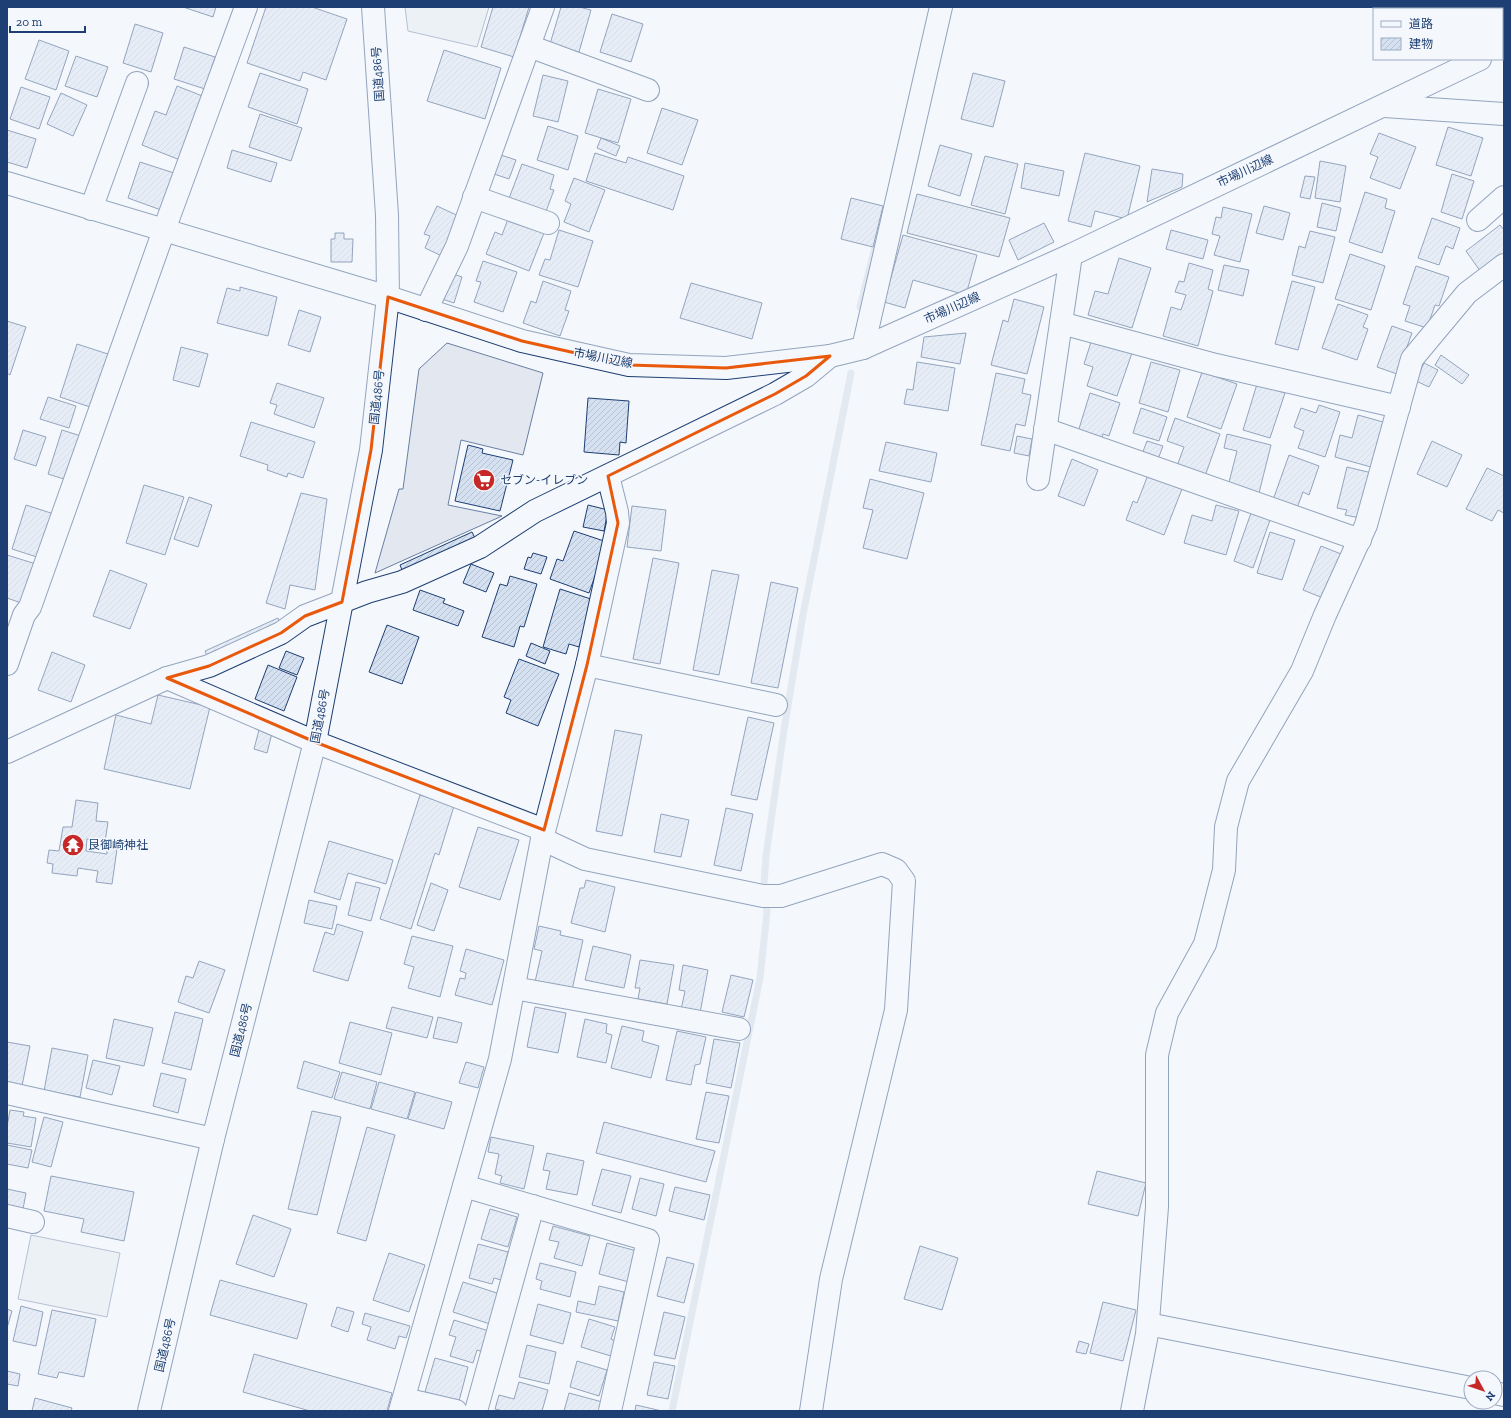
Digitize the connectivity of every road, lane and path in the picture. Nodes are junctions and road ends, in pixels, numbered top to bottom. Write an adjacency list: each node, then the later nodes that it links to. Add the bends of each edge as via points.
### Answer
1 (246, 7): 17 (main road)
2 (373, 7): 20 (main road, 国道486号, via 387,215)
3 (542, 7): 5 (main road)
4 (941, 7): 23 (main road)
5 (529, 46): 8 (main road); 12 (main road)
6 (1478, 60): 9 (main road, 市場川辺線)
7 (137, 83): 14 (main road)
8 (648, 90)
9 (1384, 106): 10 (main road); 18 (main road, 市場川辺線)
10 (1504, 114)
11 (7, 183): 14 (main road, 市場川辺線)
12 (474, 197): 16 (main road); 21 (main road, via 457,246)
13 (1504, 197): 15 (main road)
14 (91, 209): 17 (main road, 市場川辺線)
15 (1478, 220)
16 (548, 223)
17 (164, 230): 20 (main road, 市場川辺線); 31 (main road, via 30,608 24,615)
18 (1070, 255): 22 (main road); 23 (main road, 市場川辺線)
19 (1504, 265): 25 (main road, via 1467,293 1412,359)
20 (388, 297): 21 (main road, 市場川辺線); 30 (main road, 国道486号, via 371,450)
21 (426, 310): 24 (main road, 市場川辺線, via 522,341 629,365 726,368)
22 (1060, 323): 25 (main road, via 1216,364); 26 (main road)
23 (862, 348): 24 (main road, 市場川辺線)
24 (830, 356): 27 (main road, via 806,376 775,394)
25 (1398, 407): 29 (main road)
26 (1045, 429): 28 (main road); 29 (main road)
27 (608, 476): 30 (main road, via 535,511 480,547 402,582); 32 (main road, via 618,523)
28 (1038, 479)
29 (1360, 540): 46 (main road, via 1325,614 1302,671 1238,781 1226,827 1224,870 1205,944 1167,1013 1157,1055 1157,1207)
30 (342, 602): 33 (main road, via 305,616 281,632 209,666); 35 (main road, 国道486号)
31 (7, 664)
32 (587, 665): 34 (main road); 37 (main road)
33 (167, 678): 35 (main road); 36 (main road)
34 (776, 705)
35 (315, 742): 37 (main road); 41 (main road, 国道486号)
36 (7, 752)
37 (543, 834): 38 (main road); 53 (main road, via 584,859 766,896 781,896 882,864 896,870 904,880 896,1010 831,1279)
38 (514, 988): 39 (main road); 42 (main road, via 500,1059)
39 (739, 1030)
40 (7, 1093): 41 (main road)
41 (213, 1138): 49 (main road, 国道486号)
42 (464, 1186): 43 (main road); 48 (main road)
43 (533, 1206): 51 (main road); 52 (main road, via 648,1240)
44 (7, 1216): 45 (main road)
45 (34, 1222)
46 (1148, 1324): 47 (main road); 54 (main road)
47 (1463, 1386)
48 (402, 1405): 50 (main road)
49 (149, 1411)
50 (456, 1411)
51 (476, 1411)
52 (610, 1411)
53 (811, 1411)
54 (1132, 1411)

